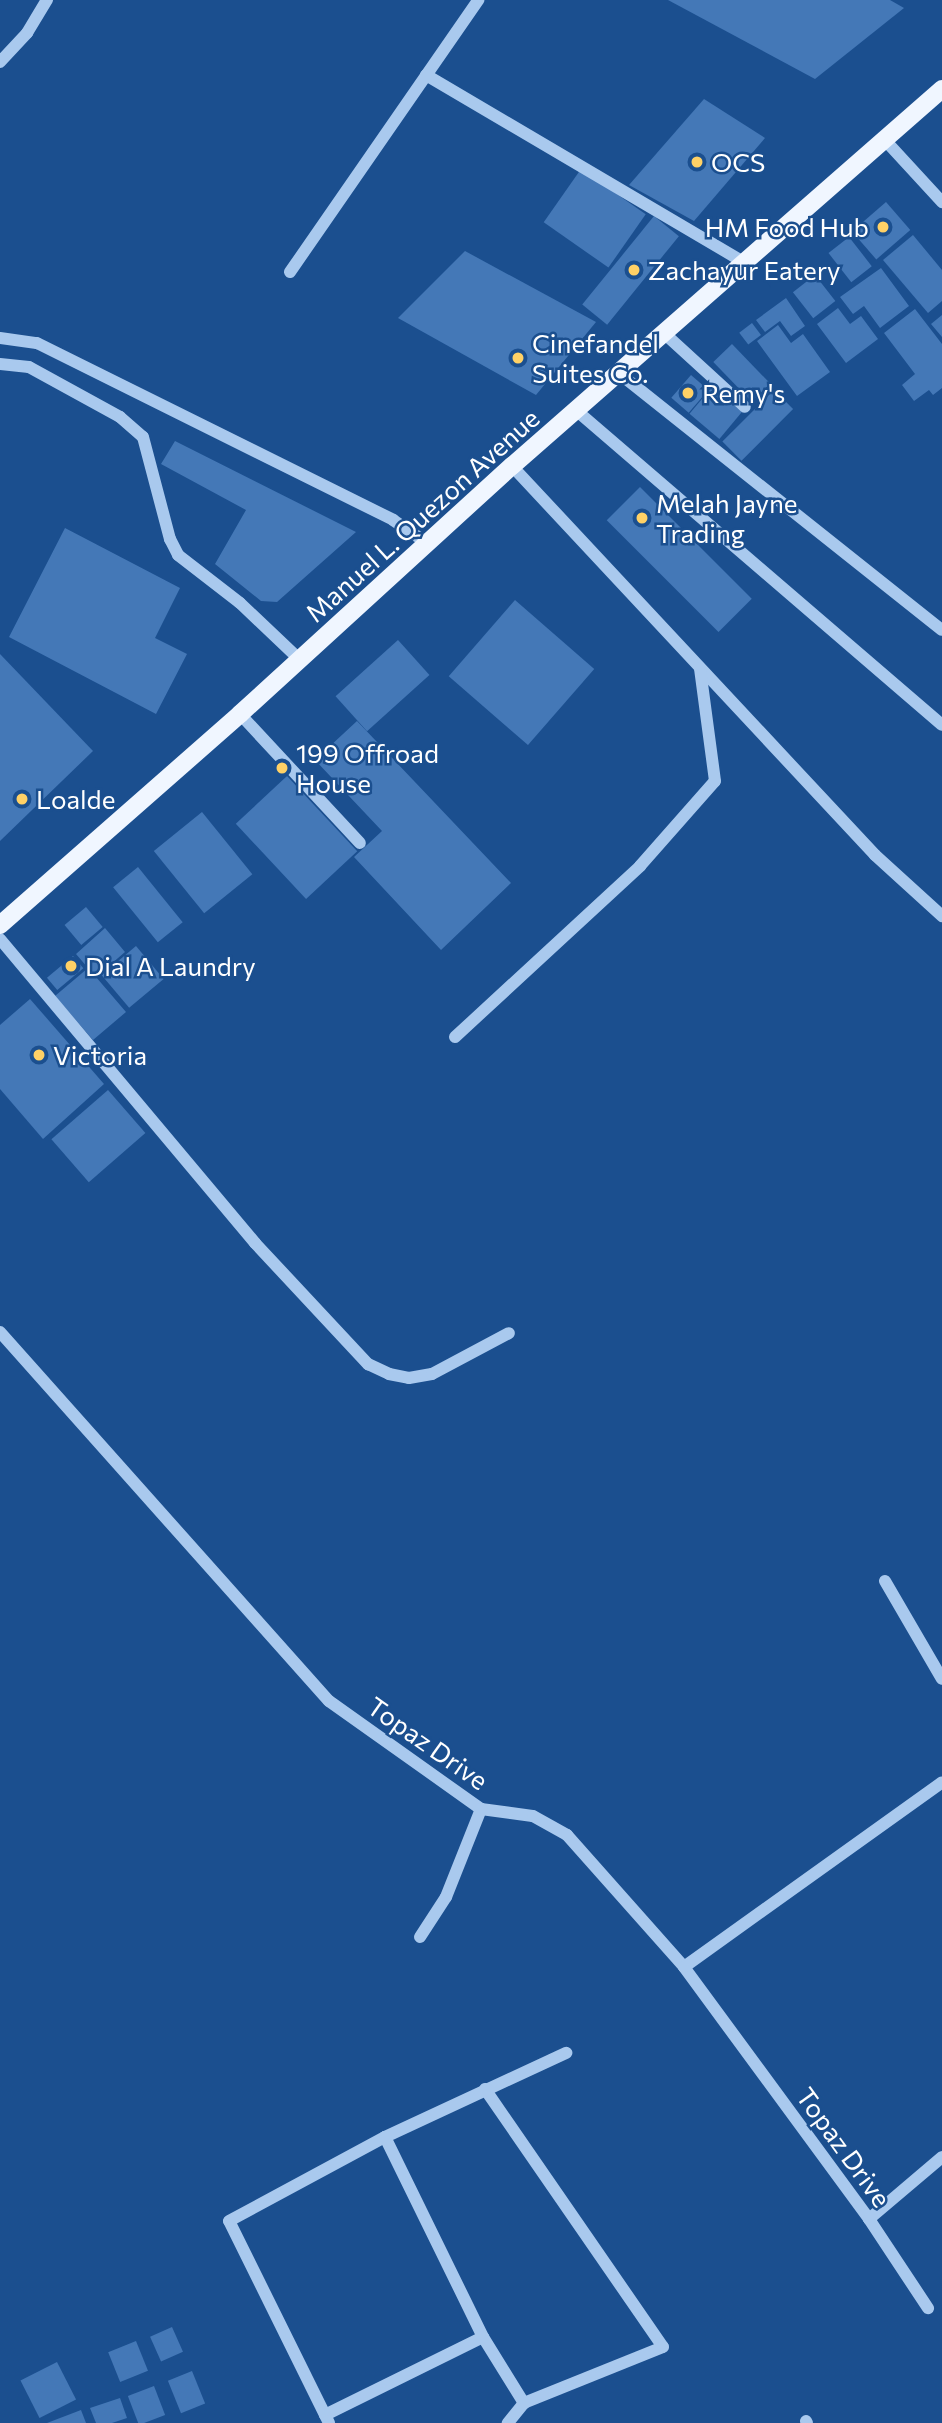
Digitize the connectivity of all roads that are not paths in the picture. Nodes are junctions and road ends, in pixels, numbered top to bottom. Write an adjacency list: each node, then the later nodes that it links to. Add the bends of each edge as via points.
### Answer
1 (47, 0): 3 (street, via 27,33)
2 (478, 0): 4 (street)
3 (0, 62)
4 (426, 75): 8 (street); 9 (street)
5 (942, 89): 6 (main road, Manuel L. Quezon Avenue)
6 (884, 139): 7 (street); 8 (main road, Manuel L. Quezon Avenue)
7 (942, 202)
8 (743, 262): 10 (main road, Manuel L. Quezon Avenue)
9 (290, 272)
10 (665, 334): 13 (main road, Manuel L. Quezon Avenue); 14 (street)
11 (0, 338): 17 (street, via 37,343 393,520)
12 (0, 365): 19 (street, via 29,367 120,417 143,437 178,555 240,603)
13 (620, 374): 15 (main road, Manuel L. Quezon Avenue); 18 (street)
14 (745, 407)
15 (578, 411): 16 (main road, Manuel L. Quezon Avenue); 22 (street)
16 (513, 466): 17 (main road, Manuel L. Quezon Avenue); 20 (street)
17 (427, 543): 19 (main road, Manuel L. Quezon Avenue)
18 (942, 630)
19 (300, 660): 21 (main road, Manuel L. Quezon Avenue)
20 (700, 668): 24 (street, via 875,855); 27 (street, via 715,781 640,866)
21 (240, 714): 23 (street); 25 (main road, Manuel L. Quezon Avenue)
22 (942, 725)
23 (360, 842)
24 (942, 916)
25 (0, 925)
26 (0, 939): 29 (street, via 255,1243 368,1364 409,1378 432,1374)
27 (455, 1037)
28 (0, 1332): 33 (street, Topaz Drive, via 329,1702)
29 (509, 1333)
30 (884, 1581): 31 (street)
31 (942, 1679)
32 (942, 1782): 35 (street)
33 (481, 1809): 34 (street, via 446,1897); 35 (street, Topaz Drive, via 533,1816 567,1835)
34 (420, 1937)
35 (684, 1967): 40 (street, Topaz Drive)
36 (566, 2053): 37 (street)
37 (485, 2090): 38 (street); 43 (street, via 663,2347)
38 (385, 2137): 42 (street); 44 (street, via 229,2221)
39 (942, 2157): 40 (street)
40 (869, 2219): 41 (street, Topaz Drive)
41 (928, 2308)
42 (483, 2337): 43 (street); 44 (street)
43 (524, 2403): 45 (street)
44 (327, 2419)
45 (508, 2423)

